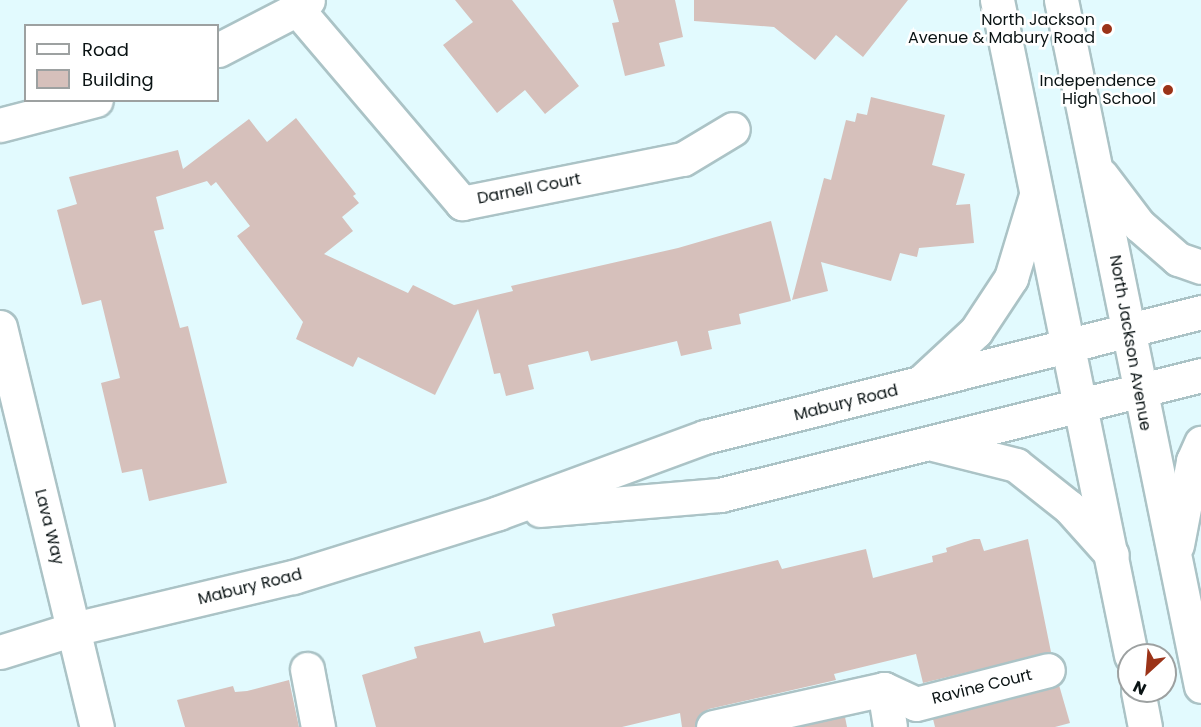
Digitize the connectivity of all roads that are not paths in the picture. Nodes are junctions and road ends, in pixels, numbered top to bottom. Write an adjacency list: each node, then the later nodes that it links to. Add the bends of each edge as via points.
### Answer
1 (997, 0): 9 (main road)
2 (1061, 0): 8 (main road, North Jackson Avenue)
3 (303, 5): 4 (main road); 7 (main road, Darnell Court, via 462,203 683,159)
4 (219, 49)
5 (88, 102): 6 (main road)
6 (0, 125)
7 (733, 129)
8 (1096, 169): 10 (main road, via 1139,225 1178,259); 12 (main road, North Jackson Avenue)
9 (1037, 193): 14 (main road); 16 (main road, via 1011,278 976,330)
10 (1201, 267)
11 (1201, 312): 12 (main road, Mabury Road)
12 (1130, 331): 14 (main road, Mabury Road); 17 (main road, North Jackson Avenue)
13 (2, 343): 24 (main road, Lava Way)
14 (1069, 346): 16 (main road, Mabury Road); 18 (main road)
15 (1201, 375): 17 (main road, Mabury Road)
16 (918, 385): 21 (main road, Mabury Road, via 705,437)
17 (1138, 392): 18 (main road, Mabury Road); 23 (main road, North Jackson Avenue)
18 (1083, 407): 19 (main road, Mabury Road); 22 (main road)
19 (928, 443): 21 (main road, Mabury Road, via 720,495); 22 (main road, via 1016,465 1069,507)
20 (1201, 443): 23 (main road, via 1193,461)
21 (498, 513): 24 (main road, Mabury Road, via 293,577)
22 (1112, 555): 25 (main road)
23 (1174, 561): 29 (main road, North Jackson Avenue)
24 (74, 629): 26 (main road, Mabury Road); 32 (main road, Lava Way)
25 (1129, 643)
26 (0, 652)
27 (307, 669): 33 (main road)
28 (1048, 670): 30 (main road, Ravine Court, via 916,704)
29 (1201, 686)
30 (884, 689): 34 (main road); 35 (main road)
31 (1140, 703): 36 (main road)
32 (97, 727)
33 (318, 727)
34 (713, 727)
35 (890, 727)
36 (1145, 727)

